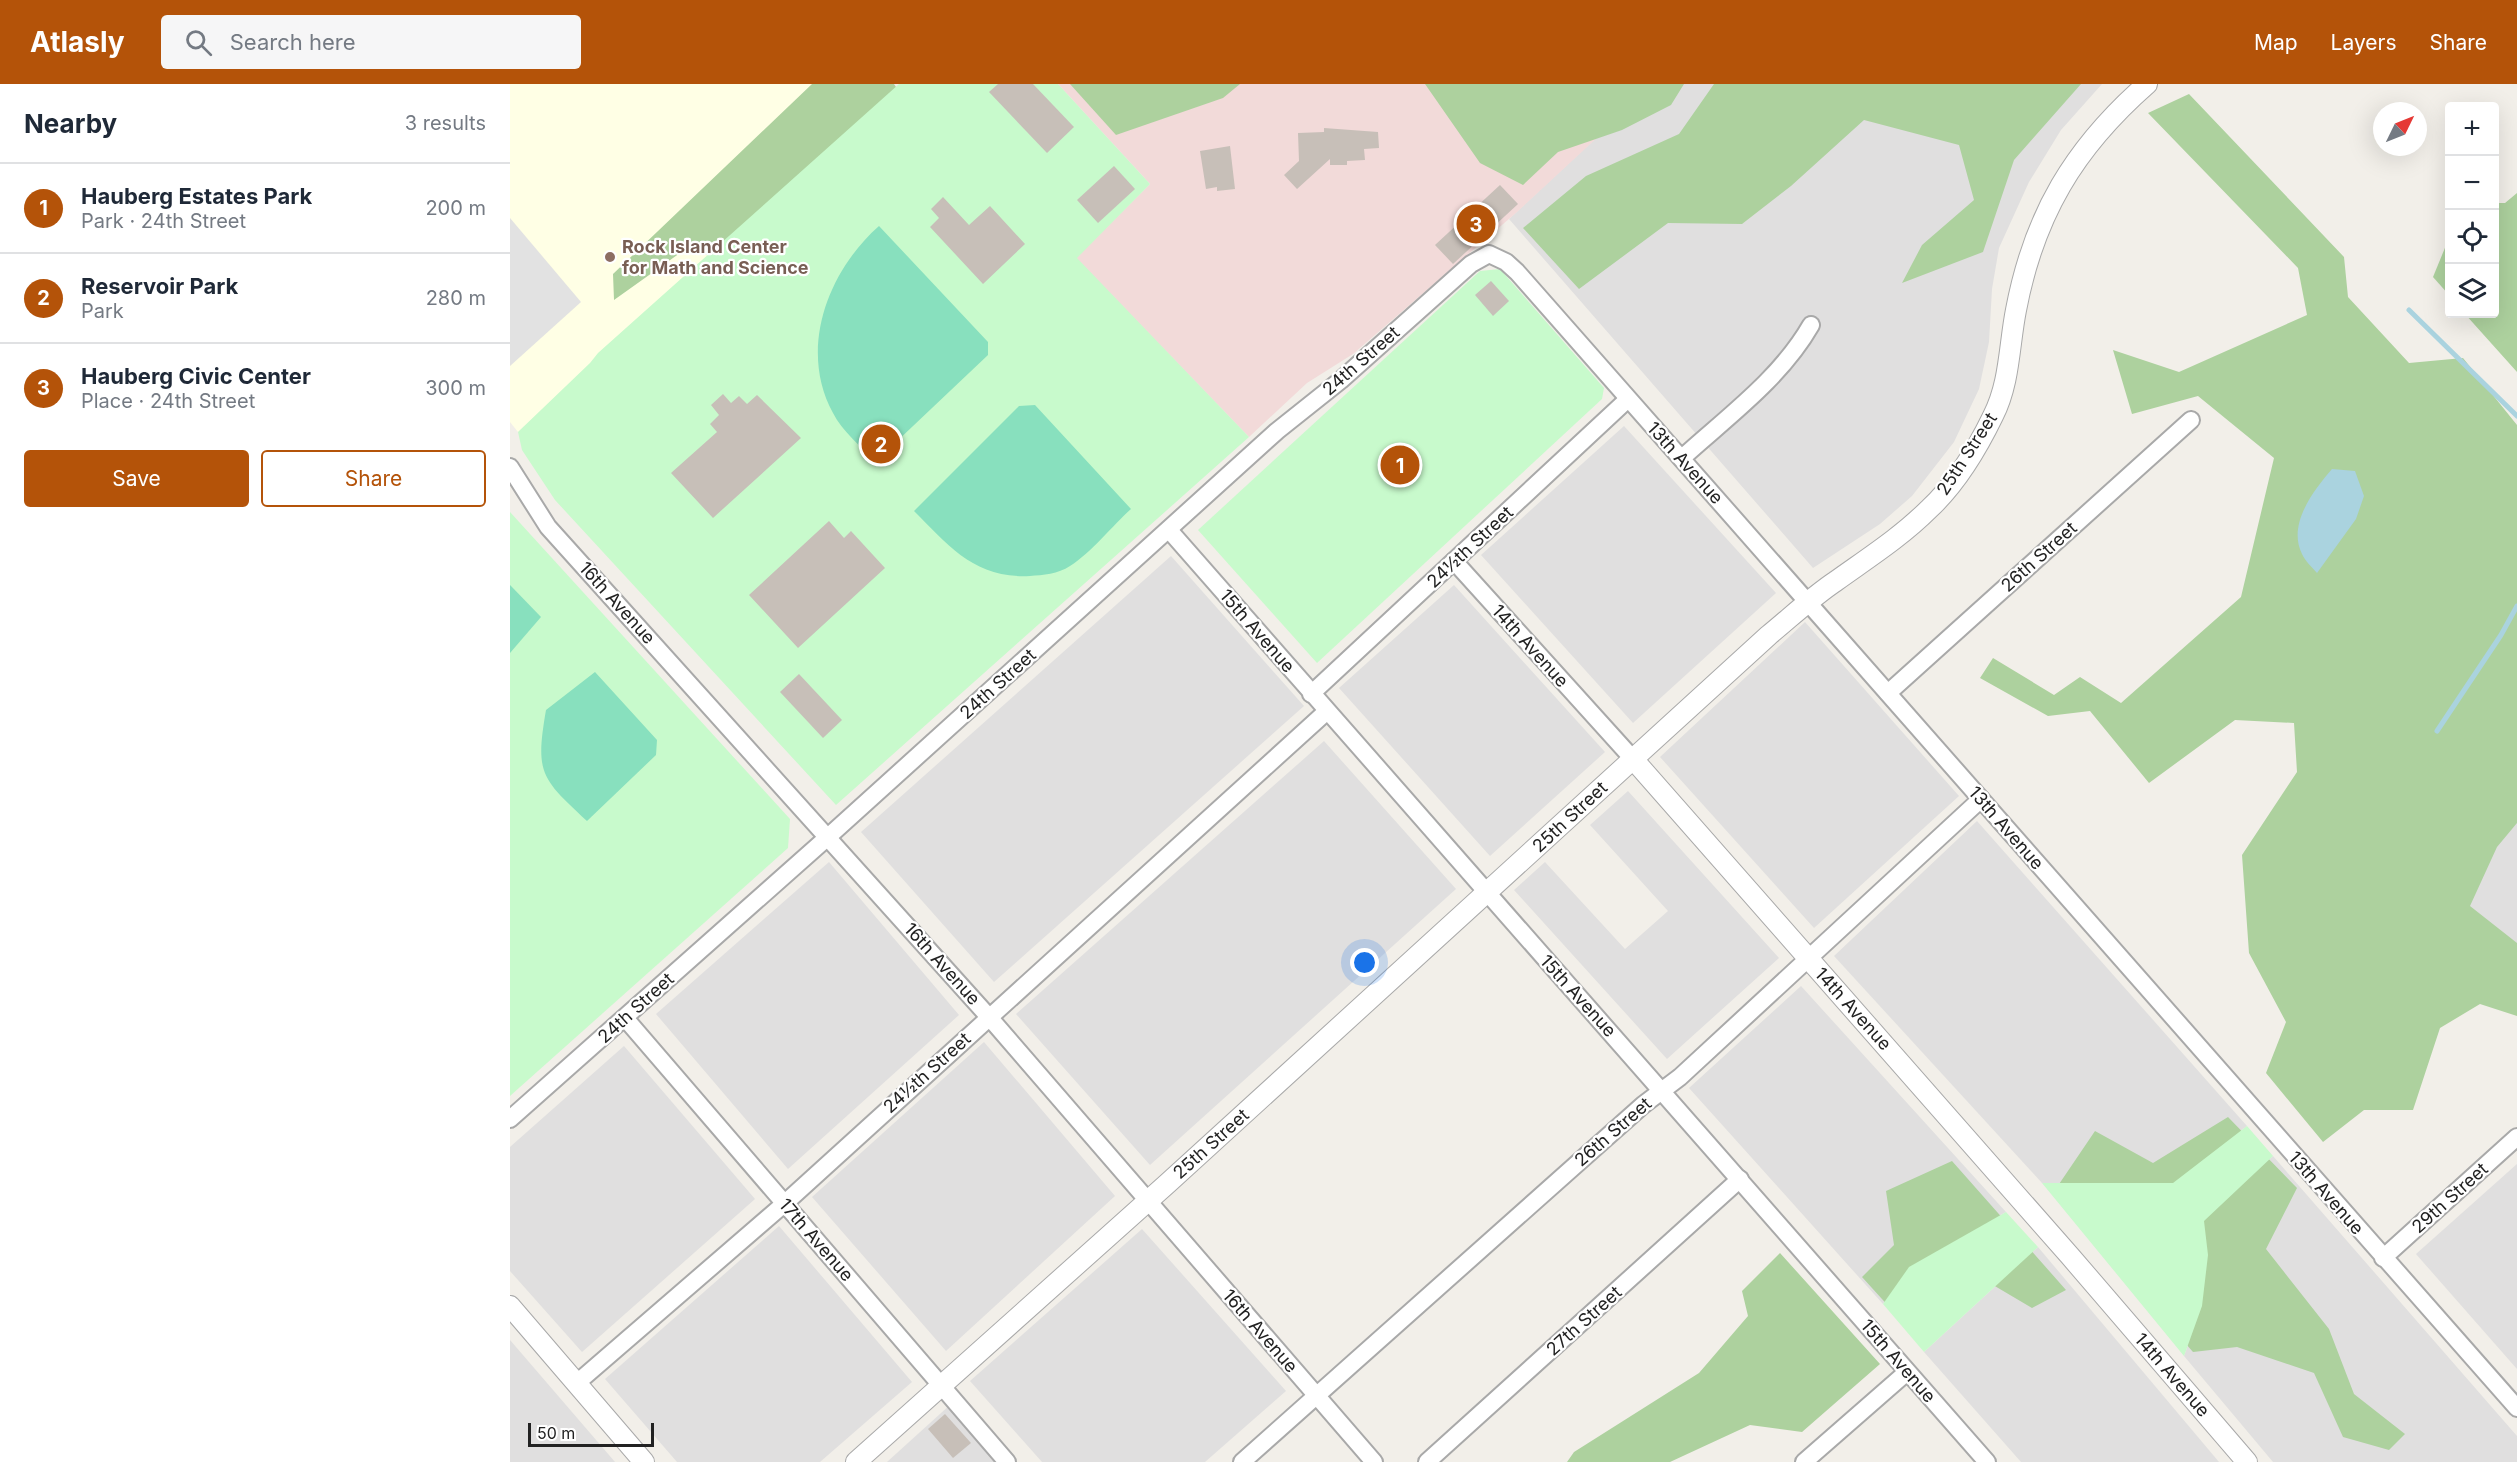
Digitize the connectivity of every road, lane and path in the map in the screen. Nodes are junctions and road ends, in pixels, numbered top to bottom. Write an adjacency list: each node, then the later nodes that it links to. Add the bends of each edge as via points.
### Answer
1 (2147, 84): 10 (street, 25th Street, via 2103,125 2083,151 2065,176 2034,238 2022,278 1995,414 1949,488 1898,537)
2 (1489, 254): 4 (street, 13th Avenue, via 1517,273); 8 (street, 24th Street, via 1463,271 1341,380 1277,431)
3 (1811, 325): 6 (street, via 1776,373)
4 (1628, 399): 6 (street, 13th Avenue); 9 (street, 24½th Street)
5 (2191, 420): 11 (street, 26th Street)
6 (1682, 458): 10 (street, 13th Avenue)
7 (510, 467): 16 (street, 16th Avenue, via 548,527)
8 (1169, 530): 12 (street, 15th Avenue); 16 (street, 24th Street)
9 (1454, 561): 12 (street, 24½th Street); 14 (street, 14th Avenue)
10 (1808, 602): 11 (street, 13th Avenue); 14 (street, 25th Street)
11 (1888, 693): 15 (street, 13th Avenue)
12 (1311, 694): 13 (street, 15th Avenue)
13 (1326, 712): 17 (street, 15th Avenue); 19 (street, 24½th Street)
14 (1633, 759): 17 (street, 25th Street); 18 (street, 14th Avenue)
15 (1981, 799): 18 (street, 26th Street); 27 (street, 13th Avenue)
16 (829, 836): 19 (street, 16th Avenue); 20 (street, 24th Street)
17 (1487, 894): 21 (street, 15th Avenue); 25 (street, 25th Street)
18 (1809, 959): 21 (street, 26th Street); 42 (street, 14th Avenue)
19 (989, 1017): 25 (street, 16th Avenue); 26 (street, 24½th Street)
20 (625, 1018): 22 (street, 24th Street); 26 (street, 17th Avenue)
21 (1661, 1091): 24 (street, 15th Avenue); 32 (street, 26th Street)
22 (510, 1119)
23 (2517, 1137): 27 (street, 29th Street)
24 (1740, 1179): 29 (street, 15th Avenue); 39 (street, 27th Street)
25 (1147, 1201): 31 (street, 25th Street); 32 (street, 16th Avenue)
26 (784, 1204): 30 (street, 24½th Street); 31 (street, 17th Avenue)
27 (2383, 1258): 33 (street, 13th Avenue)
28 (510, 1306): 30 (street)
29 (1907, 1372): 40 (street); 41 (street, 15th Avenue)
30 (578, 1382): 34 (street)
31 (941, 1386): 35 (street, 25th Street); 36 (street, 17th Avenue)
32 (1315, 1394): 37 (street, 26th Street); 38 (street, 16th Avenue)
33 (2517, 1408)
34 (644, 1462)
35 (856, 1462)
36 (1007, 1462)
37 (1242, 1462)
38 (1374, 1462)
39 (1427, 1462)
40 (1804, 1462)
41 (1987, 1462)
42 (2247, 1462)

